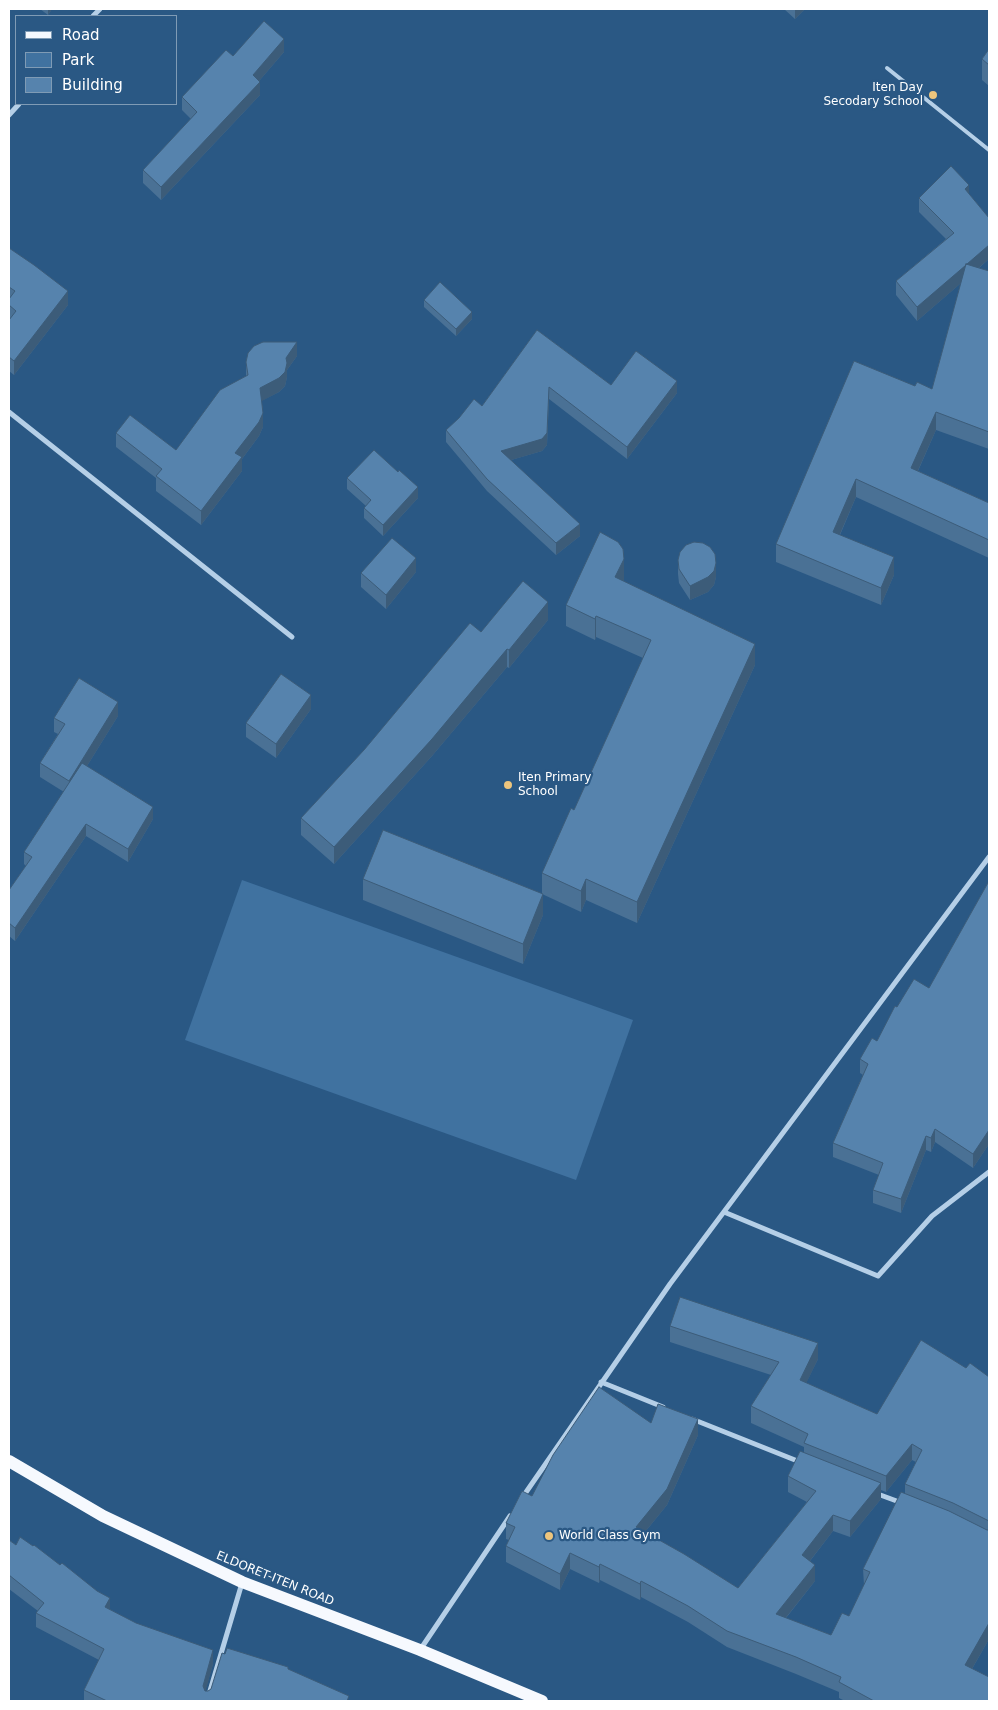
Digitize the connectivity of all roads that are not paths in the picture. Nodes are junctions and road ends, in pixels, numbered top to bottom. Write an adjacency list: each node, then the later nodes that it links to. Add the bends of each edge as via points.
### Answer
1 (888, 68): 4 (lane)
2 (18, 105): 3 (street)
3 (9, 116)
4 (989, 150)
5 (9, 412): 6 (street)
6 (292, 637)
7 (989, 857): 9 (street)
8 (989, 1172): 9 (street, via 932,1216 878,1276)
9 (724, 1212): 10 (street)
10 (601, 1382): 11 (street); 17 (street)
11 (666, 1408)
12 (684, 1416): 14 (street)
13 (9, 1461): 19 (main road, ELDORET-ITEN ROAD, via 103,1516)
14 (804, 1464)
15 (868, 1490): 16 (street)
16 (905, 1504)
17 (518, 1505)
18 (512, 1513): 20 (street)
19 (242, 1582): 20 (main road, ELDORET-ITEN ROAD); 21 (street)
20 (420, 1650): 22 (main road, ELDORET-ITEN ROAD)
21 (207, 1701)
22 (542, 1701)

